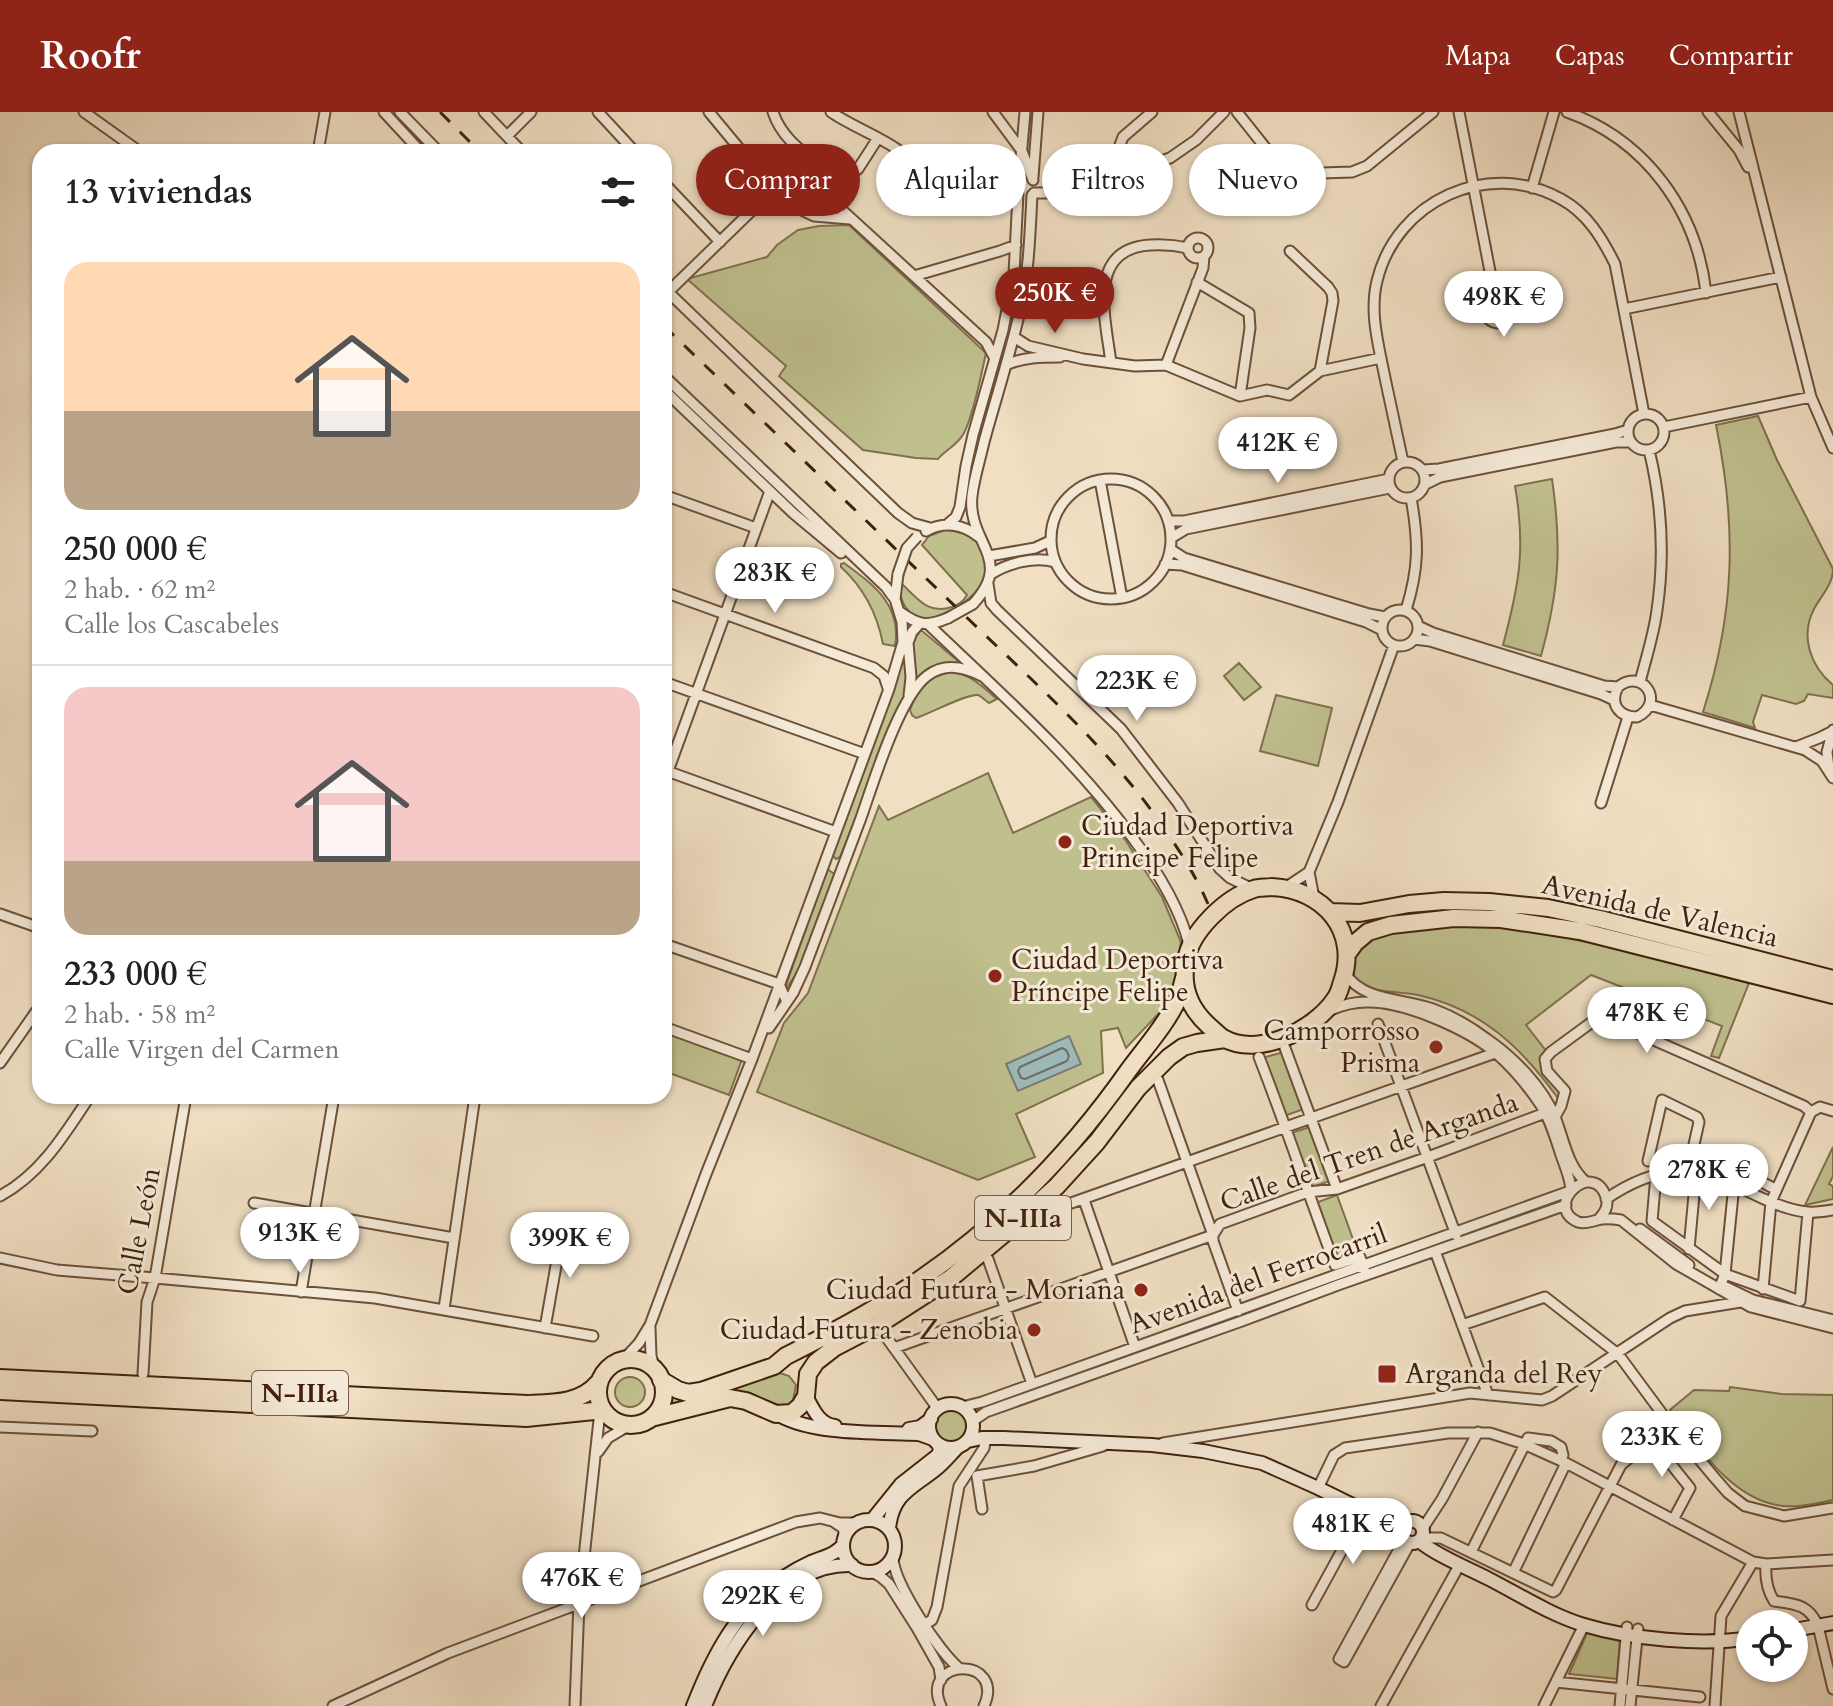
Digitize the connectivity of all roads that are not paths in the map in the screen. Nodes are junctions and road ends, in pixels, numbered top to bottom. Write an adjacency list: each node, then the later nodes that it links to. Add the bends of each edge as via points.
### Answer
1 (84, 112): 27 (street)
2 (319, 112): 24 (street)
3 (326, 112): 24 (street)
4 (386, 112): 29 (street)
5 (400, 112): 30 (street)
6 (484, 112): 25 (street)
7 (531, 112): 25 (street)
8 (598, 112): 32 (street)
9 (709, 112): 33 (street)
10 (773, 112): 34 (street)
11 (831, 112): 26 (street)
12 (993, 112): 36 (street)
13 (1025, 112): 37 (street)
14 (1038, 112): 44 (street)
15 (1152, 112): 38 (street)
16 (1224, 112): 39 (street)
17 (1237, 112): 18 (street, via 1291,174 1352,172 1367,166)
18 (1433, 112)
19 (1459, 112): 43 (street)
20 (1554, 112): 46 (street)
21 (1567, 112): 66 (street, via 1620,139 1662,179 1691,229)
22 (1708, 112): 47 (street, via 1739,150)
23 (1739, 112): 47 (street)
24 (323, 125): 28 (street)
25 (507, 136): 31 (street)
26 (878, 138): 35 (street); 41 (street)
27 (129, 144)
28 (319, 144)
29 (414, 144)
30 (431, 144)
31 (514, 144)
32 (628, 144)
33 (738, 144)
34 (793, 144)
35 (888, 144)
36 (1017, 144)
37 (1023, 144)
38 (1120, 144)
39 (1173, 156)
40 (1026, 164): 44 (street)
41 (860, 166)
42 (1026, 177): 44 (street)
43 (1473, 186): 46 (street, via 1506,183); 68 (street); 72 (street, via 1421,211 1392,244 1373,300)
44 (1033, 188): 45 (street); 49 (street); 70 (street, via 1026,276)
45 (1042, 188)
46 (1532, 188): 69 (street, via 1560,199 1595,229 1615,264)
47 (1757, 189): 62 (street)
48 (672, 191): 55 (street)
49 (1026, 194)
50 (746, 216): 55 (street)
51 (814, 216): 54 (street)
52 (847, 216): 54 (street)
53 (1017, 216): 56 (street)
54 (850, 219): 61 (street)
55 (720, 242): 64 (street)
56 (1016, 245): 60 (street); 71 (street)
57 (1188, 248): 59 (street, via 1192,256); 59 (street, via 1195,239 1203,239 1208,247); 74 (street, via 1135,246 1113,263 1104,295)
58 (1290, 251): 77 (street, via 1332,293)
59 (1204, 256): 63 (street)
60 (935, 270): 61 (street); 65 (street)
61 (914, 276): 65 (street)
62 (1781, 277): 66 (street); 80 (street)
63 (1197, 282): 76 (street); 79 (street, via 1249,313)
64 (672, 285)
65 (923, 285): 71 (street, via 986,342)
66 (1706, 293): 69 (street)
67 (672, 296): 99 (street, via 898,513)
68 (1495, 297)
69 (1624, 309): 82 (street)
70 (1014, 337): 73 (street, via 1028,346); 75 (street)
71 (994, 357): 97 (street, via 960,507)
72 (1381, 358): 77 (street); 88 (street)
73 (1083, 359): 74 (street); 75 (street, via 1039,357)
74 (1111, 363): 76 (street)
75 (1006, 365): 100 (street, via 972,499 972,518)
76 (1166, 365): 79 (street)
77 (1320, 371): 79 (street, via 1289,395 1267,390)
78 (672, 384): 105 (street)
79 (1240, 396)
80 (1811, 397): 83 (street); 86 (street)
81 (672, 398): 93 (street)
82 (1644, 414): 83 (street, via 1658,418); 84 (street)
83 (1664, 427): 87 (street, via 1662,441)
84 (1628, 430): 85 (street); 89 (street)
85 (1631, 442): 87 (street); 92 (street, via 1440,477)
86 (1833, 448)
87 (1649, 450): 123 (street, via 1663,539 1657,611)
88 (1403, 462): 89 (street); 91 (street, via 1391,471)
89 (1423, 470): 92 (street)
90 (1100, 480): 96 (street, via 1120,480 1145,490); 101 (street, via 1066,498 1054,518); 109 (street)
91 (1390, 483): 95 (street, via 1395,494); 96 (street); 102 (street, via 1186,529)
92 (1426, 484): 95 (street)
93 (770, 491): 98 (street); 105 (street)
94 (672, 498): 98 (street)
95 (1411, 498): 111 (street, via 1418,542)
96 (1168, 521): 102 (street)
97 (948, 524): 99 (street); 100 (street)
98 (756, 528): 113 (street)
99 (930, 528): 110 (street, bridge, via 907,548)
100 (981, 539): 103 (street)
101 (1050, 541): 103 (street); 104 (street)
102 (1170, 543): 106 (street); 114 (street, via 1184,558)
103 (989, 556): 107 (street)
104 (1055, 562): 107 (street, via 1038,559 1010,565); 109 (street, via 1084,593)
105 (861, 563): 110 (street)
106 (1165, 564): 109 (street, via 1152,583); 117 (street)
107 (990, 579): 115 (street, bridge, via 973,604); 144 (street, via 991,603 1121,729 1220,869)
108 (672, 595): 113 (street)
109 (1122, 598)
110 (895, 599): 112 (street)
111 (1406, 610): 114 (street); 116 (street)
112 (900, 612): 115 (street); 120 (street, via 903,642)
113 (725, 614): 121 (street); 127 (street)
114 (1385, 617): 117 (street)
115 (924, 624): 122 (street); 128 (street, via 912,632 908,643)
116 (1418, 626): 118 (street); 125 (street)
117 (1382, 630): 119 (street)
118 (1414, 639): 119 (street); 129 (street)
119 (1394, 645): 142 (street)
120 (897, 662): 121 (street); 126 (street)
121 (874, 668): 126 (street)
122 (984, 677): 128 (street, via 963,667 941,668 918,683); 149 (street, via 1116,815 1166,887)
123 (1640, 682): 125 (street); 130 (street, via 1650,693)
124 (672, 685): 127 (street)
125 (1618, 687): 129 (street)
126 (889, 689): 134 (street)
127 (696, 694): 134 (street); 135 (street)
128 (908, 699): 141 (street)
129 (1614, 700): 131 (street, via 1617,710)
130 (1650, 705): 131 (street, via 1643,714); 133 (street)
131 (1628, 717): 138 (street)
132 (1833, 730): 133 (street); 137 (street, via 1827,752)
133 (1795, 747): 137 (street, via 1814,755)
134 (865, 754): 139 (street)
135 (672, 756)
136 (672, 773): 139 (street)
137 (1831, 775)
138 (1601, 803)
139 (836, 832): 140 (street)
140 (827, 857): 141 (street, via 833,865); 155 (street)
141 (843, 864): 157 (street)
142 (1309, 872): 143 (street); 145 (street)
143 (1285, 888): 144 (highway, N-IIIa); 145 (highway, N-IIIa)
144 (1253, 889): 149 (highway, N-IIIa, via 1210,918)
145 (1314, 898): 146 (highway, N-IIIa)
146 (1330, 912): 151 (highway, N-IIIa, via 1341,927); 154 (highway, Avenida de Valencia, via 1444,901 1548,908)
147 (0, 914): 148 (street)
148 (32, 925)
149 (1190, 946): 153 (highway, N-IIIa)
150 (672, 947): 155 (street)
151 (1347, 954): 152 (highway, N-IIIa); 156 (highway, Avenida de Valencia, via 1368,932 1391,925 1501,919 1580,931)
152 (1345, 973): 158 (highway, N-IIIa, via 1337,997); 176 (street, via 1357,987 1434,1009 1487,1038 1531,1080)
153 (1184, 978): 162 (highway, via 1193,1009); 232 (highway, N-IIIa, via 1178,1000 1106,1103 1022,1196 926,1275)
154 (1833, 979)
155 (779, 984): 157 (street); 166 (street)
156 (1833, 995)
157 (787, 1002): 166 (street)
158 (1320, 1016): 162 (highway, N-IIIa, via 1275,1041 1243,1044); 164 (street, via 1366,1002 1401,1007 1455,1028)
159 (32, 1017): 167 (street)
160 (1378, 1024): 169 (street)
161 (672, 1030): 166 (street)
162 (1225, 1039): 200 (highway, N-IIIa, via 1183,1047 1169,1057)
163 (1285, 1048): 177 (street)
164 (1495, 1053): 169 (street); 176 (street)
165 (1259, 1057): 178 (street)
166 (752, 1059): 222 (street)
167 (0, 1063)
168 (1158, 1080): 181 (street)
169 (1400, 1084): 177 (street); 179 (street)
170 (85, 1104): 190 (street, via 58,1145 17,1187)
171 (185, 1104): 212 (street, Calle León)
172 (333, 1104): 198 (street)
173 (474, 1104): 204 (street)
174 (1833, 1111): 175 (street, via 1820,1107)
175 (1811, 1112): 176 (street, via 1608,1020 1592,1022 1545,1059 1547,1071 1565,1091 1561,1106); 187 (street)
176 (1550, 1115): 179 (street, Calle del Tren de Arganda); 184 (street); 188 (street)
177 (1310, 1118): 178 (street); 186 (street)
178 (1286, 1127): 181 (street); 189 (street)
179 (1428, 1157): 186 (street, Calle del Tren de Arganda); 202 (street)
180 (1648, 1161): 187 (street, via 1662,1100 1697,1117 1695,1153)
181 (1187, 1162): 191 (street); 203 (street)
182 (1696, 1173): 183 (street); 185 (street); 206 (street)
183 (1656, 1175): 192 (street, via 1621,1188); 206 (street, via 1652,1221)
184 (1586, 1182): 188 (street); 192 (street, via 1599,1187)
185 (1734, 1185): 193 (street); 213 (street)
186 (1337, 1189): 189 (street, Calle del Tren de Arganda)
187 (1775, 1189): 193 (street)
188 (1570, 1190): 195 (street); 202 (street, Avenida del Ferrocarril)
189 (1308, 1192): 203 (street, Calle del Tren de Arganda, via 1220,1224); 210 (street, via 1335,1265 1360,1257)
190 (0, 1196)
191 (1084, 1200): 200 (street); 211 (street)
192 (1607, 1200): 199 (street); 213 (street, via 1680,1260)
193 (1771, 1202): 197 (street); 214 (street)
194 (254, 1203): 198 (street)
195 (1566, 1205): 199 (street, via 1578,1222); 205 (street, Avenida del Ferrocarril)
196 (1833, 1210): 197 (street)
197 (1808, 1212): 214 (street, via 1800,1301)
198 (314, 1213): 204 (street); 215 (street)
199 (1599, 1219): 213 (street, via 1621,1220 1676,1264)
200 (1019, 1222): 239 (highway, N-IIIa, via 951,1278 825,1354 811,1370)
201 (563, 1226): 224 (street)
202 (1455, 1232): 205 (street); 210 (street, Avenida del Ferrocarril)
203 (1213, 1235): 211 (street, Calle del Tren de Arganda); 220 (street)
204 (454, 1238): 218 (street)
205 (1459, 1243): 207 (street, Avenida del Ferrocarril)
206 (1689, 1249): 213 (street)
207 (1435, 1251): 210 (street, Avenida del Ferrocarril); 223 (street)
208 (0, 1258): 212 (street, via 57,1270)
209 (988, 1259): 219 (street)
210 (1365, 1270): 220 (street, Avenida del Ferrocarril); 247 (street, Avenida del Ferrocarril, via 986,1412)
211 (1109, 1274): 219 (street, Calle del Tren de Arganda); 228 (street)
212 (155, 1278): 215 (street); 233 (street, Calle León, via 147,1302)
213 (1722, 1282): 214 (street); 216 (street); 217 (street)
214 (1763, 1289)
215 (301, 1292): 218 (street)
216 (1753, 1300): 217 (street); 221 (street)
217 (1741, 1302): 225 (street); 230 (street, via 1685,1311)
218 (444, 1309): 224 (street)
219 (1006, 1309): 229 (street, Calle del Tren de Arganda); 237 (street)
220 (1238, 1311): 228 (street, Avenida del Ferrocarril)
221 (1833, 1320)
222 (650, 1325): 231 (street); 234 (street)
223 (1462, 1325): 230 (street, via 1545,1297); 240 (street)
224 (545, 1328): 227 (street)
225 (1833, 1328)
226 (881, 1330): 229 (street)
227 (593, 1336)
228 (1135, 1347): 237 (street, Avenida del Ferrocarril)
229 (894, 1348): 244 (street)
230 (1618, 1354): 240 (street, via 1542,1400); 246 (street)
231 (624, 1359): 234 (highway, N-IIIa, via 641,1360); 236 (highway, N-IIIa, via 610,1365)
232 (774, 1366): 234 (highway, N-IIIa, via 688,1393); 239 (highway, via 791,1366 802,1376)
233 (143, 1374)
234 (658, 1375): 245 (highway, via 663,1399)
235 (0, 1378): 236 (highway, N-IIIa, via 527,1404 579,1398)
236 (598, 1383): 242 (highway)
237 (1032, 1384): 241 (street, Avenida del Ferrocarril)
238 (0, 1391): 242 (highway, N-IIIa, via 526,1418)
239 (806, 1391): 243 (highway, N-IIIa, via 792,1413); 244 (main road, via 818,1417 830,1426 914,1430)
240 (1488, 1395): 252 (street, via 1470,1393)
241 (962, 1407): 244 (main road, via 952,1404); 247 (main road)
242 (601, 1409): 248 (highway); 262 (street)
243 (776, 1414): 245 (highway, via 730,1398); 256 (main road, via 814,1428 919,1434)
244 (934, 1414): 256 (main road, via 930,1429)
245 (655, 1417): 248 (highway)
246 (1669, 1423): 255 (street); 266 (street, via 1745,1506 1784,1516)
247 (973, 1424): 254 (main road); 258 (main road)
248 (628, 1426): 262 (street, via 608,1438)
249 (0, 1427): 250 (street)
250 (92, 1431)
251 (1478, 1432): 259 (street); 265 (street, via 1345,1448 1334,1455); 274 (street, via 1442,1499)
252 (1218, 1434): 260 (street); 261 (street)
253 (986, 1438): 254 (main road); 258 (main road); 288 (street, via 959,1486 937,1607)
254 (1004, 1438): 257 (main road)
255 (1651, 1439): 264 (street, via 1621,1465); 270 (street, via 1690,1488)
256 (936, 1442): 258 (main road, via 946,1448); 269 (main road, via 938,1455 901,1484)
257 (1111, 1443): 260 (main road); 267 (street, via 977,1476)
258 (963, 1444): 273 (main road, via 899,1498)
259 (1524, 1444): 263 (street); 276 (street)
260 (1152, 1445): 261 (main road)
261 (1203, 1451): 265 (main road, via 1262,1463)
262 (595, 1459): 285 (street)
263 (1563, 1462): 264 (street); 284 (street)
264 (1609, 1487): 270 (street); 284 (street, via 1556,1590)
265 (1318, 1488): 268 (main road)
266 (1833, 1508)
267 (982, 1509)
268 (1364, 1510): 274 (main road); 286 (street)
269 (872, 1520): 272 (main road); 273 (main road)
270 (1673, 1520): 279 (street)
271 (834, 1522): 272 (street); 275 (street, via 843,1528); 285 (street, via 796,1522)
272 (858, 1523): 275 (main road)
273 (889, 1528): 277 (main road, via 895,1542)
274 (1413, 1536): 274 (street, via 1339,1659 1344,1662); 276 (street, via 1441,1538); 280 (main road); 292 (main road, via 1568,1611)
275 (844, 1541): 282 (main road); 303 (main road, via 834,1553 781,1579 751,1605 717,1653)
276 (1471, 1552): 284 (street)
277 (893, 1558): 283 (main road); 288 (street, via 896,1576)
278 (1833, 1560): 281 (street)
279 (1753, 1562): 281 (street); 294 (street, via 1721,1616)
280 (1460, 1564): 289 (main road); 307 (street)
281 (1766, 1564): 290 (street, via 1774,1601 1801,1606)
282 (852, 1565): 283 (main road); 304 (main road, via 813,1573 770,1603 731,1654)
283 (872, 1572): 296 (street, via 889,1584 939,1667)
284 (1513, 1573)
285 (579, 1603): 301 (street, via 448,1653); 302 (street)
286 (1312, 1605)
287 (1833, 1623): 290 (main road)
288 (925, 1624): 295 (street)
289 (1584, 1625): 292 (main road); 297 (street)
290 (1818, 1626): 291 (main road); 298 (street)
291 (1808, 1628)
292 (1632, 1631): 294 (main road); 299 (street)
293 (1736, 1639): 294 (main road)
294 (1720, 1641): 311 (street)
295 (959, 1668): 296 (street); 306 (street, via 978,1672 985,1680)
296 (941, 1680): 305 (street)
297 (1556, 1682): 299 (street); 308 (street)
298 (1833, 1689)
299 (1627, 1690): 300 (street); 309 (street); 310 (street)
300 (1700, 1697)
301 (333, 1706)
302 (575, 1706)
303 (693, 1706)
304 (705, 1706)
305 (941, 1706)
306 (984, 1706)
307 (1381, 1706)
308 (1544, 1706)
309 (1620, 1706)
310 (1630, 1706)
311 (1715, 1706)

